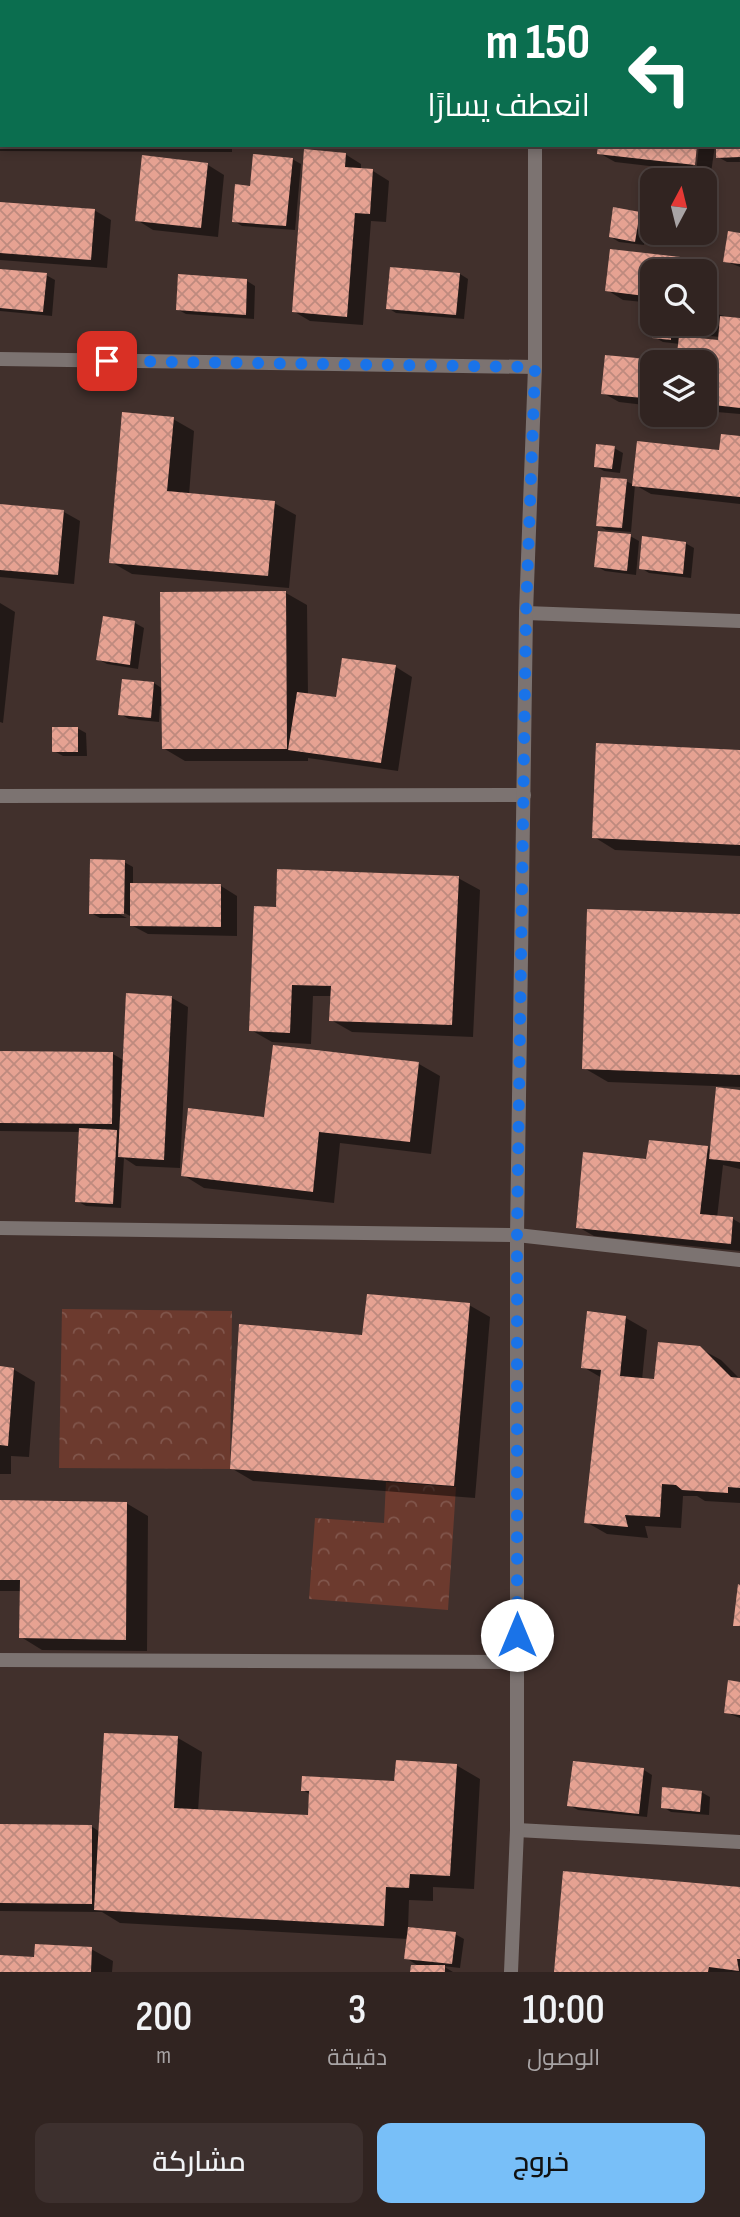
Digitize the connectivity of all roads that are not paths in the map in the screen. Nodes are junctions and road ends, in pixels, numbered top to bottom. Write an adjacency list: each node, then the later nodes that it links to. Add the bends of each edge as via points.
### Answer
1 (535, 147): 3 (street)
2 (0, 359): 3 (street)
3 (535, 367): 4 (street)
4 (526, 613): 5 (street); 6 (street)
5 (740, 621)
6 (524, 795): 7 (street); 9 (street)
7 (0, 796)
8 (0, 1228): 9 (street)
9 (517, 1235): 10 (street); 12 (street)
10 (740, 1260)
11 (0, 1660): 12 (street)
12 (517, 1662): 13 (street)
13 (517, 1830): 14 (street); 15 (street)
14 (740, 1842)
15 (512, 1972)

